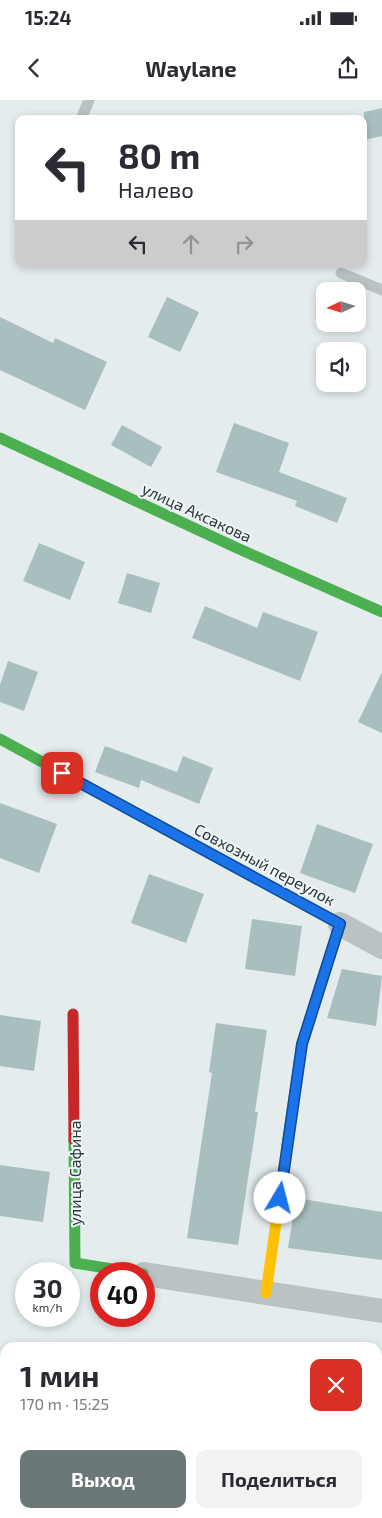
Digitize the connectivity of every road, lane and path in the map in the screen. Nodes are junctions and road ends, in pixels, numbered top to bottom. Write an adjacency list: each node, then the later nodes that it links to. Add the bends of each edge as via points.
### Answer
1 (89, 100): 2 (lane)
2 (83, 115)
3 (341, 273): 4 (lane)
4 (382, 290)
5 (0, 438): 6 (street, улица Аксакова)
6 (382, 612)
7 (0, 739): 8 (street, Совхозный переулок)
8 (340, 924): 9 (street); 13 (street, Совхозный переулок, via 302,1044)
9 (382, 947)
10 (73, 1014): 11 (street, улица Сафина, via 75,1263)
11 (90, 1265)
12 (155, 1276): 13 (street, улица Сафина)
13 (266, 1293): 14 (street, улица Сафина)
14 (382, 1312)

